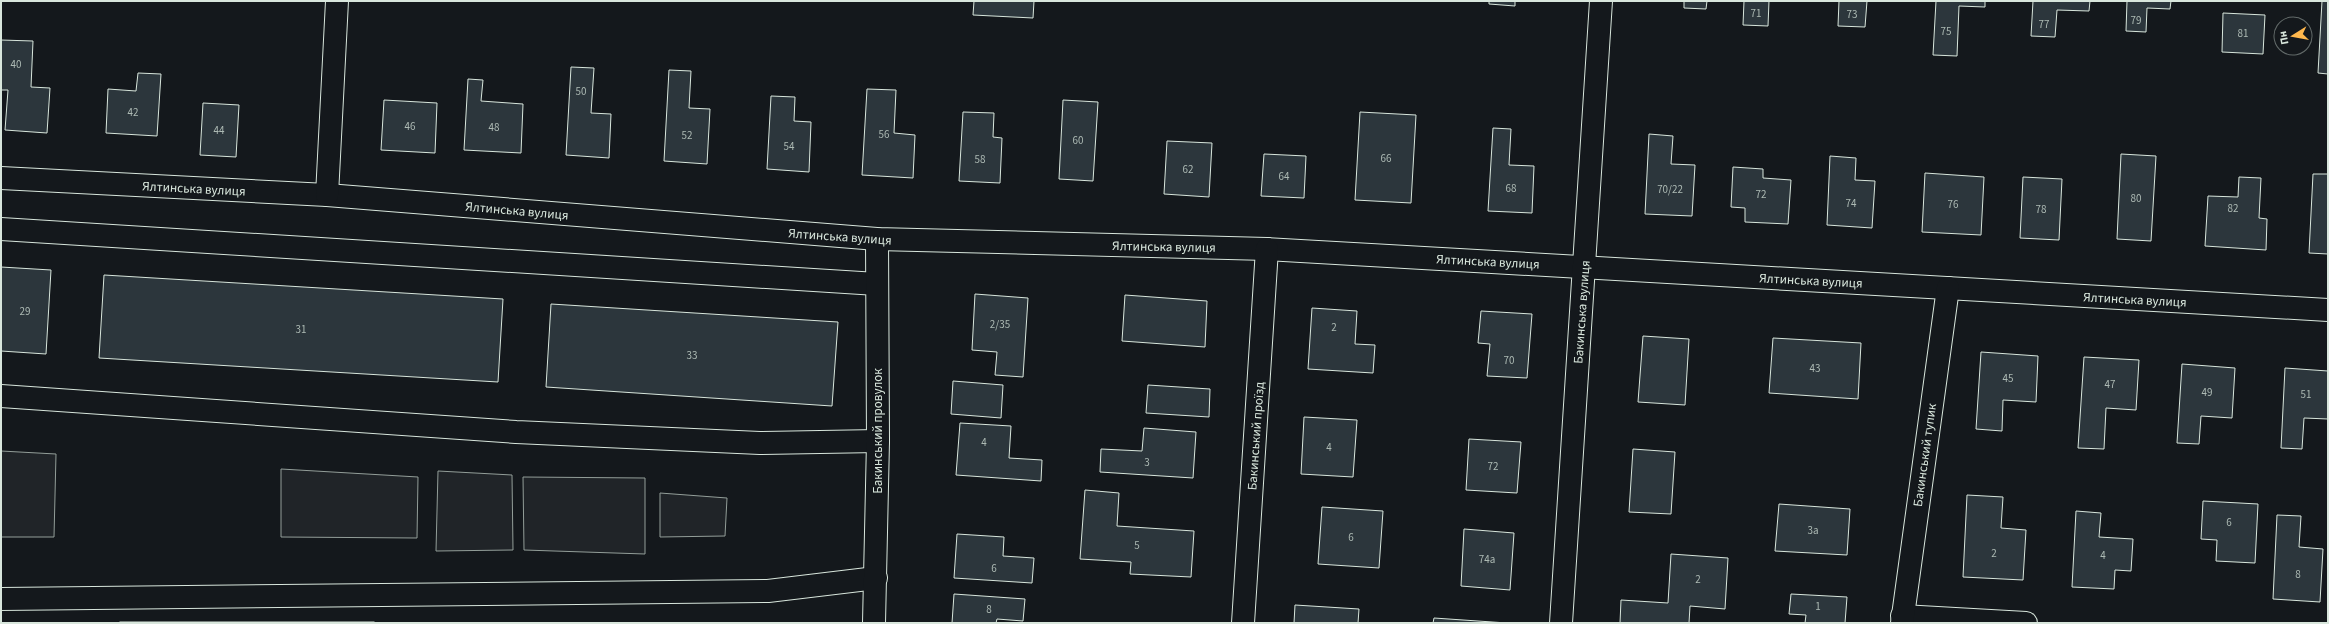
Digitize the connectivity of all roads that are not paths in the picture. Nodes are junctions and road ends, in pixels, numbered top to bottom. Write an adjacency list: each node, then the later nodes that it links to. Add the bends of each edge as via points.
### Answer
1 (337, 1): 4 (street)
2 (1601, 1): 8 (street, Бакинська вулиця)
3 (1, 178): 4 (street, Ялтинська вулиця)
4 (327, 195): 6 (street, Ялтинська вулиця)
5 (1, 229): 9 (street)
6 (877, 239): 7 (street, Ялтинська вулиця); 9 (street, Бакинський провулок)
7 (1267, 249): 8 (street, Ялтинська вулиця); 18 (street, Бакинський проїзд)
8 (1584, 267): 10 (street, Ялтинська вулиця); 19 (street, Бакинська вулиця)
9 (877, 284): 13 (street, Бакинський провулок)
10 (1948, 288): 11 (street, Ялтинська вулиця); 16 (street, Бакинський тупик)
11 (2328, 310)
12 (1, 396): 13 (street, via 516,432 760,443)
13 (878, 441): 14 (street, Бакинський провулок)
14 (876, 578): 15 (street, via 768,591); 17 (street, Бакинський провулок)
15 (1, 599)
16 (1902, 619): 20 (street)
17 (874, 623)
18 (1243, 623)
19 (1561, 623)
20 (2026, 623)

